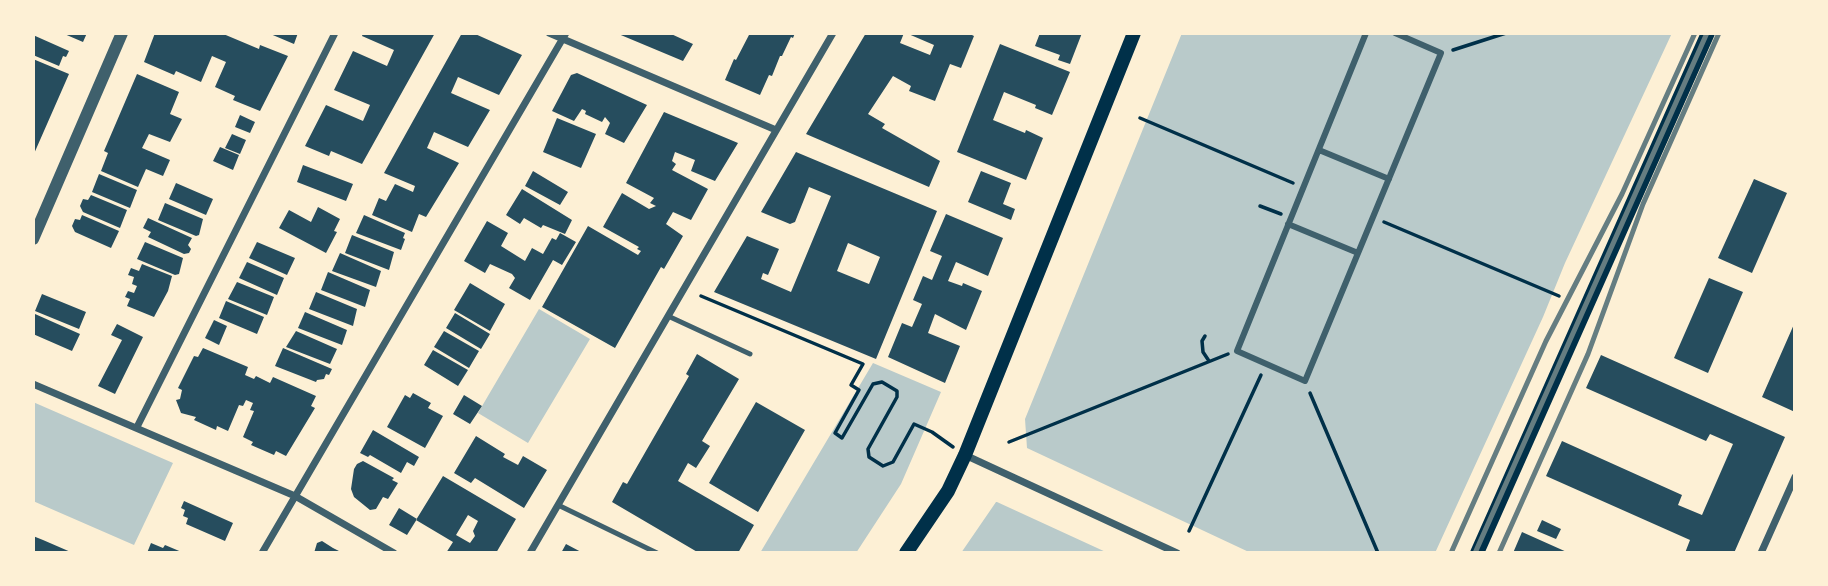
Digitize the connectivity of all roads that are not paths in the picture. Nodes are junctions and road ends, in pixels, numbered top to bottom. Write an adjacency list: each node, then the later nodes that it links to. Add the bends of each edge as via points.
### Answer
1 (122, 33): 14 (street)
2 (335, 33): 19 (street)
3 (549, 33): 9 (street)
4 (833, 33): 10 (street)
5 (1134, 33): 20 (main road)
6 (1366, 33): 11 (street)
7 (1395, 33): 12 (street, via 1441,53)
8 (1709, 33): 30 (main road)
9 (564, 36): 10 (street); 22 (street)
10 (776, 130): 16 (street)
11 (1319, 150): 12 (street); 13 (street)
12 (1389, 178): 15 (street)
13 (1290, 221): 15 (street); 15 (street, via 1237,351 1305,381)
14 (33, 239)
15 (1358, 253)
16 (668, 316): 17 (lane); 23 (street)
17 (750, 354)
18 (33, 384): 19 (street)
19 (137, 427): 22 (street)
20 (965, 455): 28 (main road, via 948,491); 29 (street)
21 (1795, 477): 31 (street)
22 (295, 496): 24 (street); 25 (street)
23 (558, 505): 26 (street); 27 (lane)
24 (262, 553)
25 (394, 553)
26 (530, 553)
27 (657, 553)
28 (906, 553)
29 (1177, 553)
30 (1477, 553)
31 (1761, 553)

